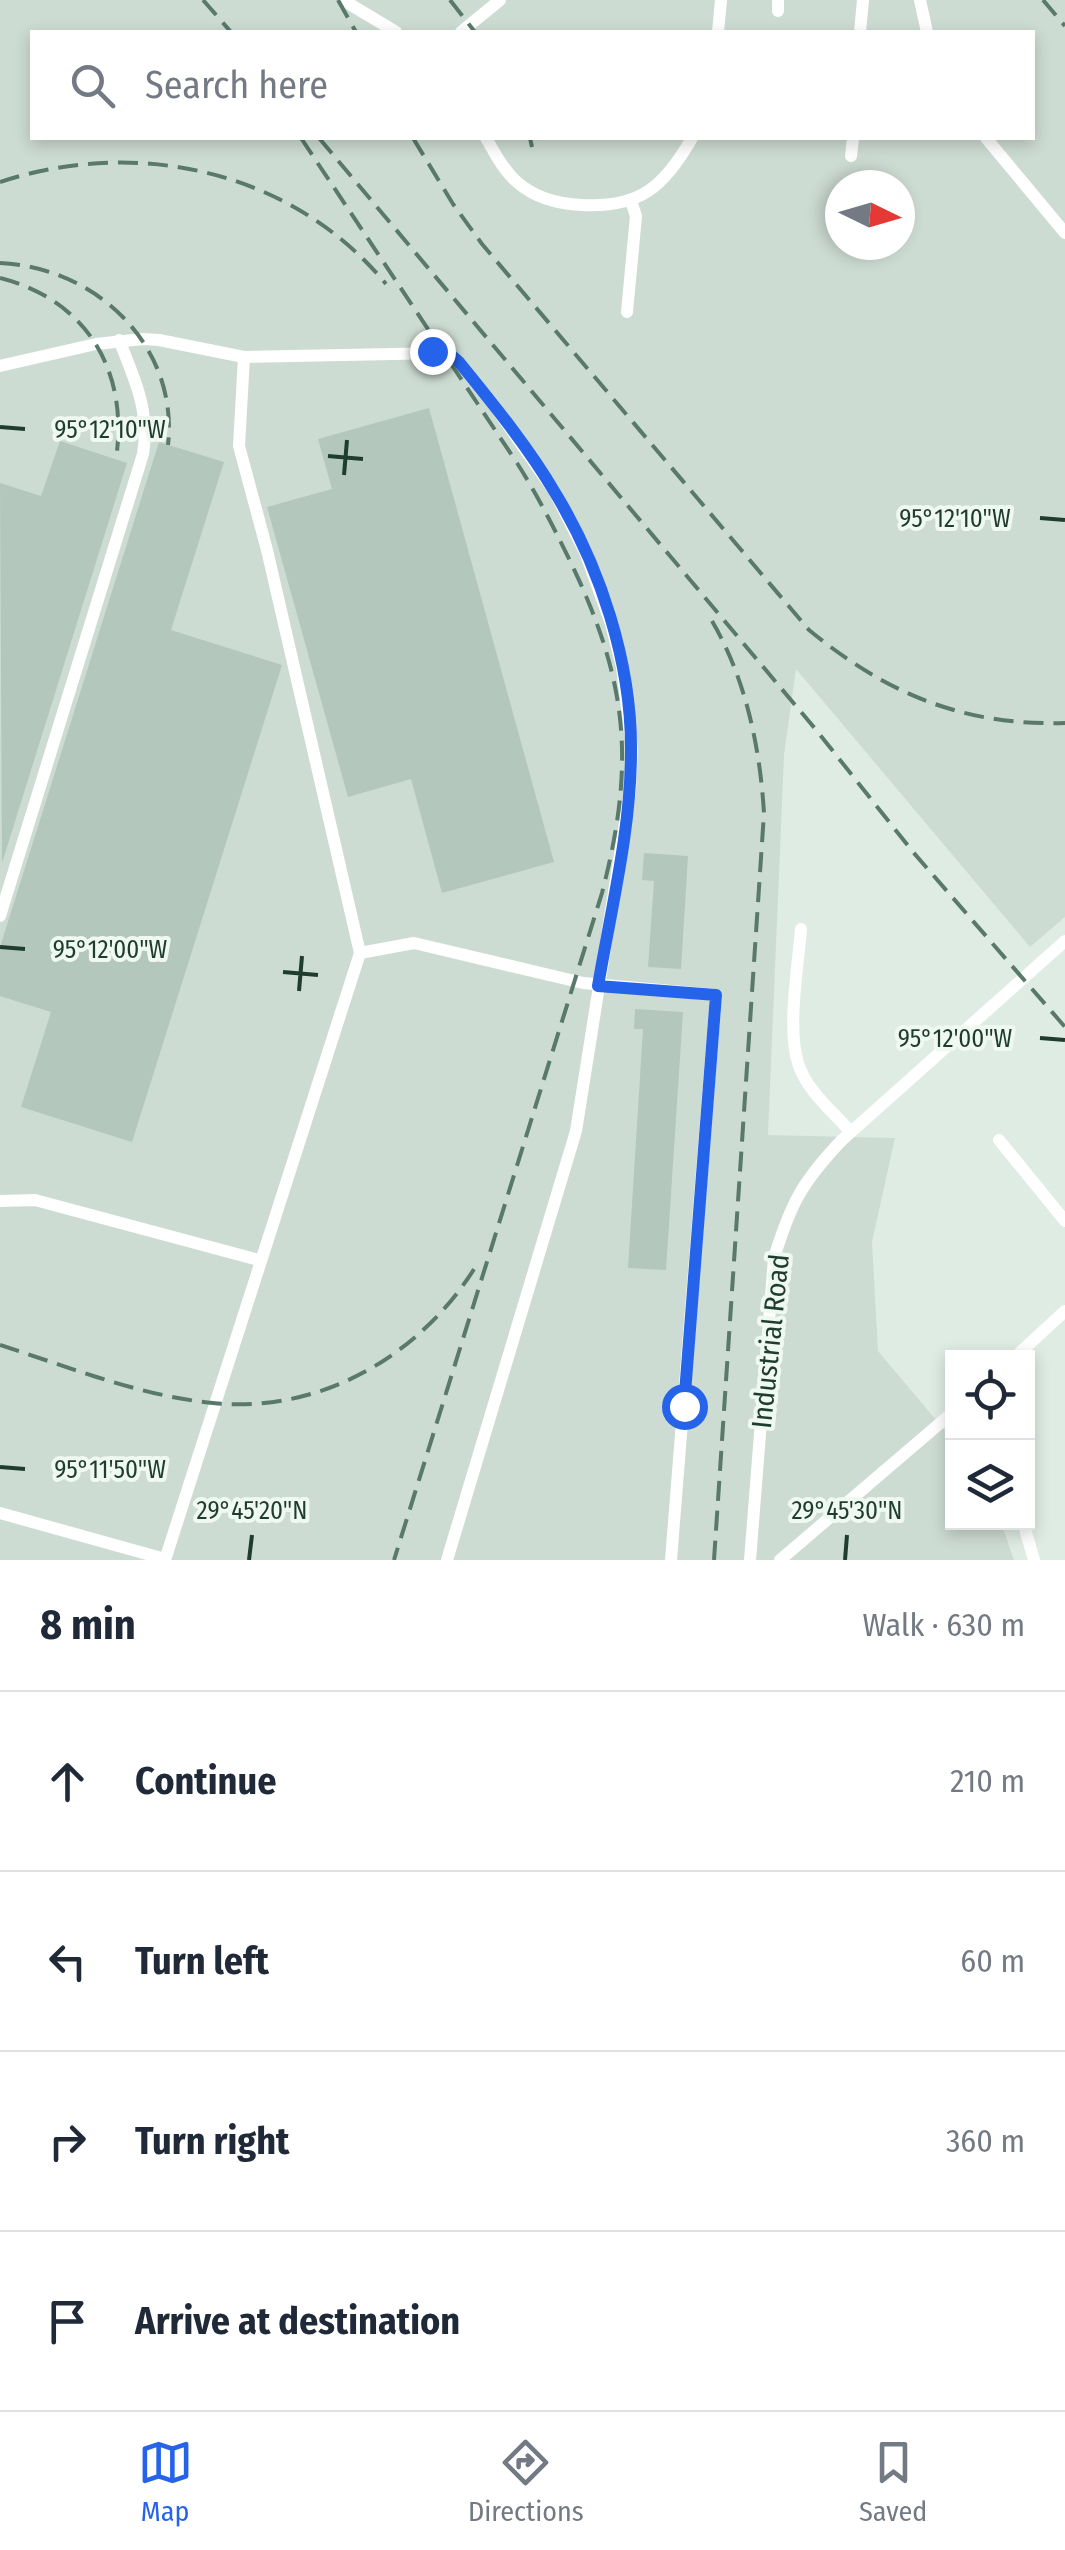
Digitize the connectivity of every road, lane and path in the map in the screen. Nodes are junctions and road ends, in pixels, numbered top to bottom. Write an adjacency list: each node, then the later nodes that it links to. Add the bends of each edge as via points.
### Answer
1 (343, 0): 6 (street)
2 (500, 0): 7 (street)
3 (721, 0): 8 (street)
4 (863, 0): 9 (street)
5 (920, 0): 10 (street)
6 (393, 30)
7 (463, 30)
8 (718, 30)
9 (860, 30)
10 (928, 30)
11 (487, 140): 16 (street, via 514,180 543,198 602,206)
12 (691, 140): 16 (street, via 671,171)
13 (852, 140): 15 (street)
14 (988, 140): 17 (street)
15 (851, 156)
16 (631, 201): 18 (street, via 636,216)
17 (1065, 233)
18 (627, 312)
19 (119, 340): 20 (street, via 159,340); 21 (street); 22 (street, via 144,400 143,454)
20 (244, 358): 25 (street, via 240,446); 26 (street, via 451,355 554,491 612,624 630,710 630,791)
21 (0, 366)
22 (0, 916)
23 (801, 929): 27 (street, via 798,1063 808,1084)
24 (1065, 940): 27 (street, Industrial Road)
25 (360, 953): 26 (street, via 414,943); 31 (street)
26 (598, 986): 38 (street, via 576,1131); 39 (street, via 716,995)
27 (852, 1132): 40 (street, Industrial Road, via 809,1176 774,1258)
28 (999, 1140): 30 (street)
29 (0, 1201): 31 (street, via 35,1200)
30 (1065, 1222)
31 (259, 1260): 37 (street)
32 (1065, 1311): 33 (street)
33 (1023, 1350)
34 (945, 1420): 41 (street)
35 (0, 1513): 37 (street)
36 (1026, 1530): 42 (street)
37 (165, 1560)
38 (447, 1560)
39 (671, 1560)
40 (750, 1560)
41 (780, 1560)
42 (1034, 1560)

